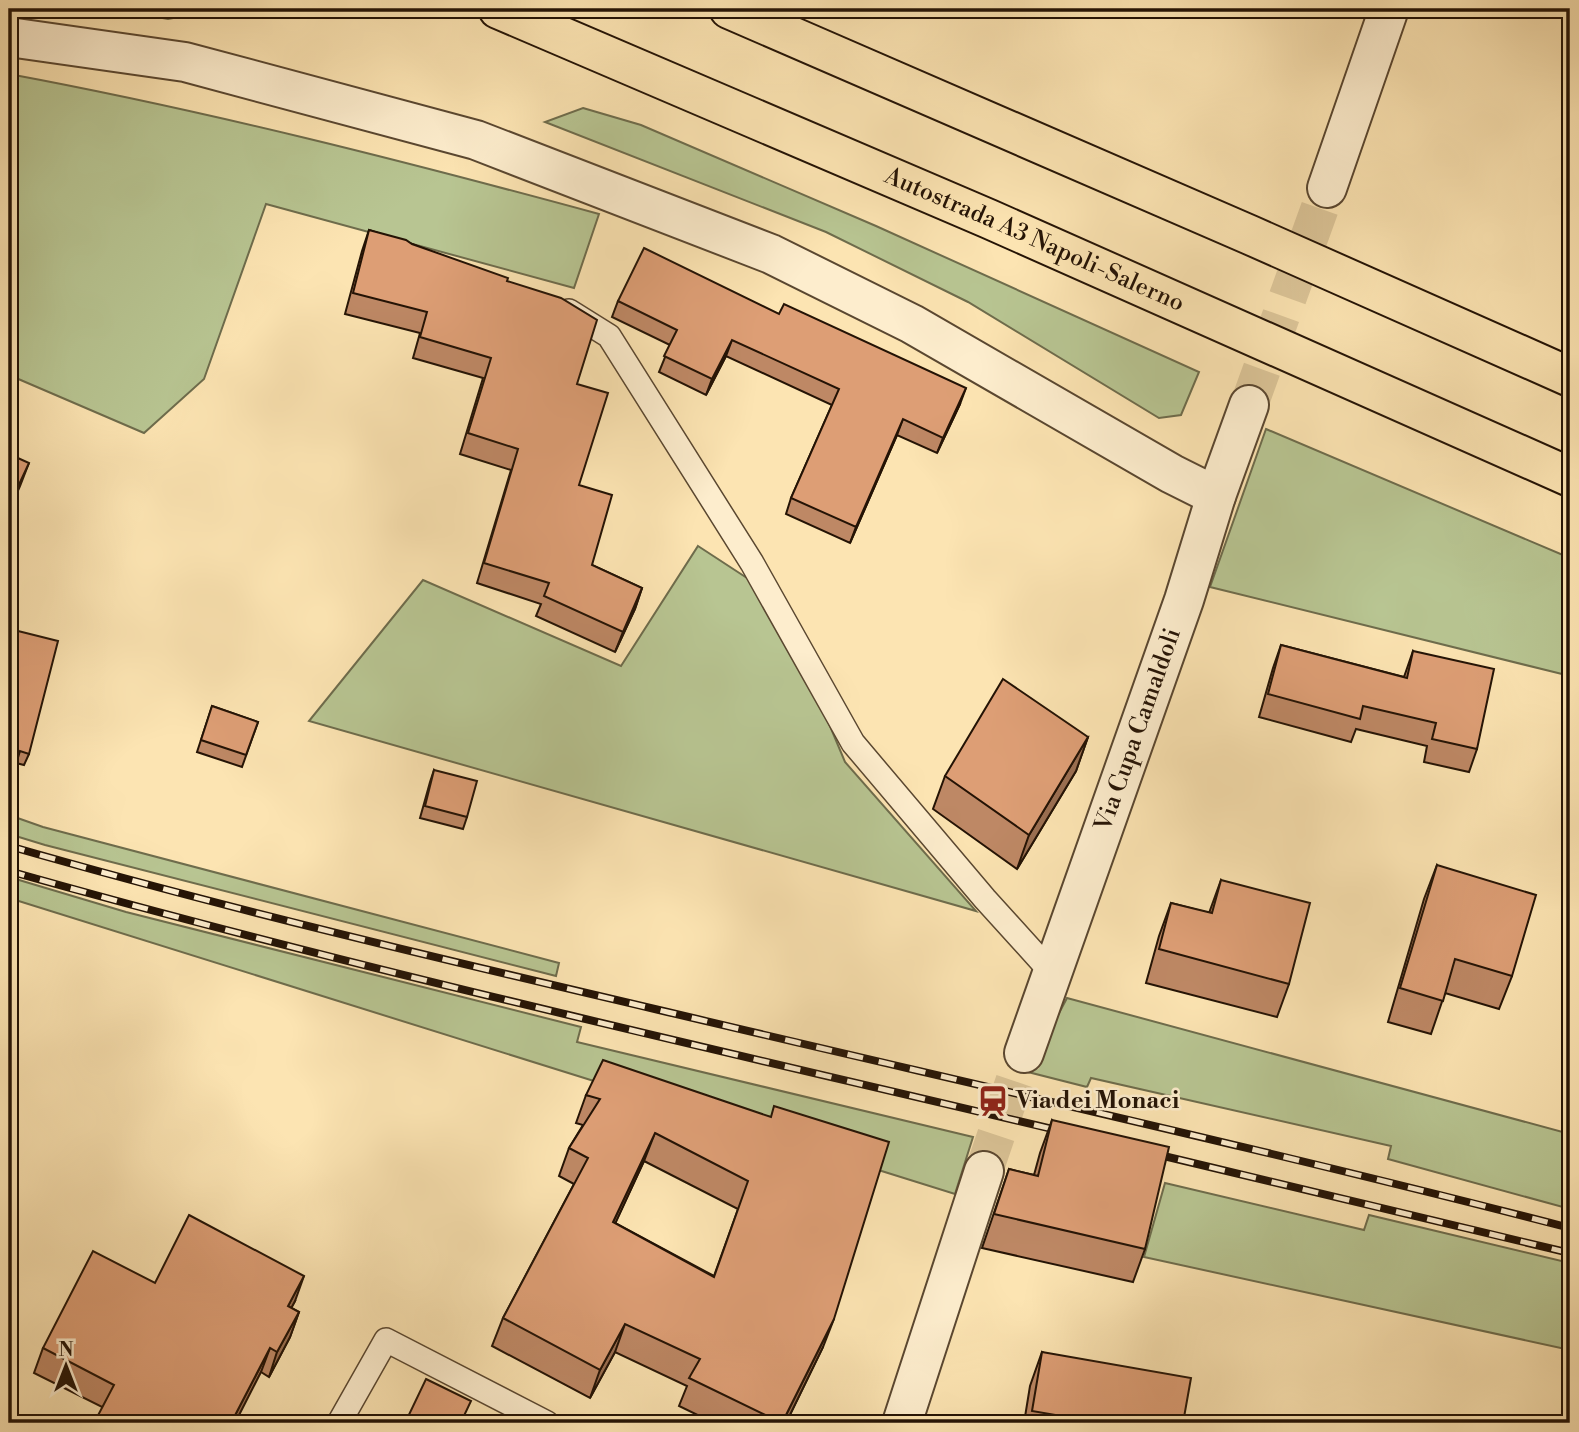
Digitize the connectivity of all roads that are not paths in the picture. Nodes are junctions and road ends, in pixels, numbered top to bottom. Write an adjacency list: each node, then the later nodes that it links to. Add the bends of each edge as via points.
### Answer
1 (498, 9): 9 (highway, Autostrada A3 Napoli-Salerno, via 989,219)
2 (729, 9): 7 (highway)
3 (1390, 9): 5 (street)
4 (9, 37): 10 (street, via 186,62 476,140 772,254 912,324)
5 (1327, 188)
6 (551, 300): 11 (lane, via 609,336 752,563 853,743)
7 (1570, 377)
8 (1249, 405): 10 (street, Via Cupa Camaldoli)
9 (1570, 477)
10 (1216, 496): 11 (street, Via Cupa Camaldoli, via 1184,600)
11 (1052, 973): 12 (street, Via Cupa Camaldoli)
12 (1024, 1053)
13 (984, 1171): 16 (street)
14 (339, 1423): 15 (lane, via 386,1340)
15 (547, 1423)
16 (902, 1423)

